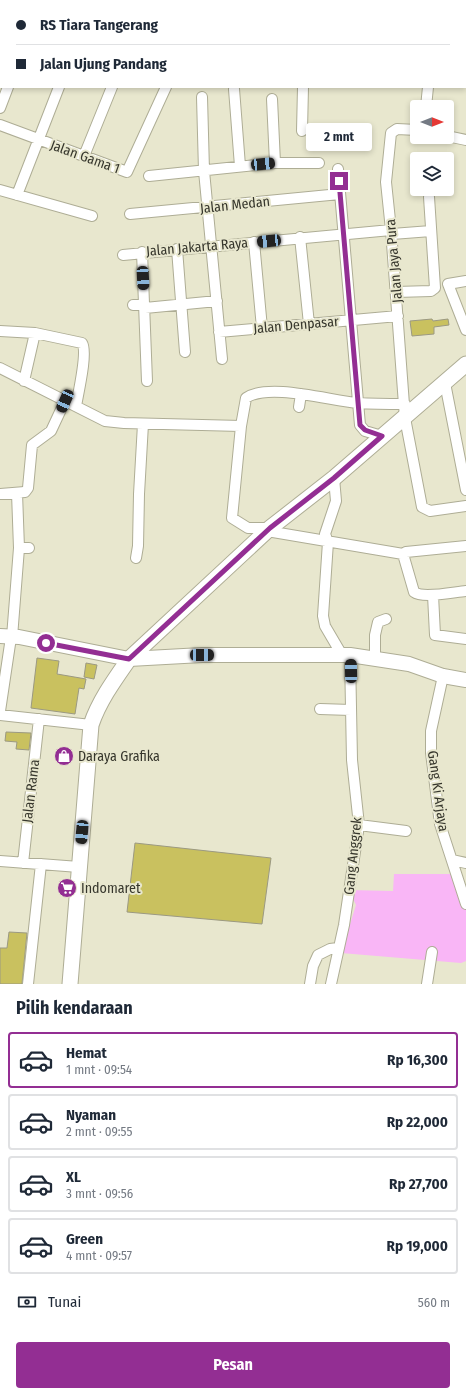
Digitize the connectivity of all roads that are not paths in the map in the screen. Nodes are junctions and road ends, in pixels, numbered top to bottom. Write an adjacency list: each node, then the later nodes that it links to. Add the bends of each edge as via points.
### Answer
1 (8, 88): 11 (street)
2 (59, 88): 16 (street)
3 (112, 88): 18 (street)
4 (166, 88): 18 (street, Jalan Gama 1, via 129,171 125,173)
5 (303, 88): 14 (street)
6 (428, 88): 10 (street)
7 (234, 89): 21 (street)
8 (202, 97): 23 (street)
9 (272, 99): 19 (street)
10 (427, 100)
11 (0, 108)
12 (0, 125): 16 (street, Jalan Gama 1)
13 (410, 130): 33 (street, Jalan Jaya Pura, via 393,130 389,137 386,182)
14 (302, 131)
15 (454, 137): 17 (street)
16 (39, 140): 18 (street, Jalan Gama 1); 27 (street)
17 (466, 140)
18 (84, 156)
19 (275, 162): 20 (street); 21 (street)
20 (319, 163)
21 (240, 166): 23 (street)
22 (338, 168): 26 (street)
23 (204, 171): 24 (street); 29 (street)
24 (149, 176)
25 (0, 190): 27 (street)
26 (340, 194): 29 (street, Jalan Medan); 34 (street)
27 (18, 195): 31 (street)
28 (429, 197): 32 (street)
29 (209, 208): 30 (street, Jalan Medan); 37 (street)
30 (130, 214)
31 (92, 216)
32 (431, 231): 33 (street, Jalan Jakarta Raya); 42 (street, via 434,289)
33 (392, 232): 34 (street, Jalan Jakarta Raya); 42 (street, Jalan Jaya Pura)
34 (344, 234): 35 (street, Jalan Jakarta Raya); 48 (street)
35 (300, 237): 36 (street, Jalan Jakarta Raya); 49 (street)
36 (254, 242): 37 (street, Jalan Jakarta Raya); 50 (street)
37 (212, 247): 38 (street, Jalan Jakarta Raya); 43 (street)
38 (177, 249): 39 (street, Jalan Jakarta Raya); 45 (street)
39 (142, 252): 40 (street, Jalan Jakarta Raya); 46 (street)
40 (123, 255)
41 (466, 281): 51 (street, via 448,284)
42 (396, 292): 47 (street, Jalan Jaya Pura)
43 (217, 301): 45 (street); 53 (street)
44 (133, 305): 46 (street)
45 (181, 305): 46 (street); 55 (street)
46 (145, 306): 60 (street)
47 (398, 316): 48 (street, Jalan Denpasar); 67 (street, Jalan Jaya Pura)
48 (351, 320): 49 (street, Jalan Denpasar); 64 (street)
49 (309, 324): 50 (street, Jalan Denpasar)
50 (262, 328): 53 (street, Jalan Denpasar)
51 (466, 330)
52 (0, 331): 54 (street)
53 (219, 332): 56 (street)
54 (35, 333): 59 (street); 65 (street, via 83,344)
55 (185, 352)
56 (222, 359)
57 (466, 364): 61 (main road)
58 (0, 368): 59 (street)
59 (24, 381): 63 (street)
60 (147, 381)
61 (445, 383): 67 (main road); 72 (street)
62 (301, 394): 64 (street); 66 (street); 69 (street, via 263,392 250,395 244,403)
63 (65, 401): 65 (street); 73 (street, via 52,431 32,445 28,488 25,492)
64 (358, 403): 67 (street); 70 (street, via 361,428)
65 (76, 406): 68 (street, via 105,421)
66 (299, 407)
67 (405, 411): 70 (main road); 75 (street, Jalan Jaya Pura, via 421,505 430,511)
68 (143, 424): 69 (street); 80 (street)
69 (240, 426): 76 (street, via 232,518 248,528)
70 (382, 436): 71 (main road)
71 (334, 478): 76 (main road); 77 (street, via 336,501 325,534)
72 (466, 490)
73 (17, 493): 74 (street); 84 (street, via 24,548)
74 (0, 494)
75 (466, 506)
76 (269, 530): 77 (street); 88 (main road)
77 (328, 542): 79 (street); 86 (street, via 323,616 325,626)
78 (466, 546): 79 (street)
79 (402, 554): 82 (street, via 414,592 418,595)
80 (136, 558)
81 (466, 591): 82 (street)
82 (433, 595): 85 (street, via 435,635)
83 (386, 619): 87 (street, via 378,622)
84 (6, 636): 88 (street); 93 (street, via 10,644)
85 (466, 639)
86 (346, 655): 87 (street); 88 (street, via 202,655); 92 (street, Gang Anggrek)
87 (374, 658): 89 (street, via 408,664)
88 (129, 659): 96 (main road)
89 (443, 676): 90 (street); 99 (street, Gang Ki Arjaya, via 431,731 432,753 440,824)
90 (466, 680)
91 (320, 709): 92 (street)
92 (351, 710): 97 (street, Gang Anggrek, via 352,760)
93 (0, 711)
94 (0, 715): 95 (street)
95 (39, 718): 96 (street); 101 (street, Jalan Rama)
96 (91, 725): 104 (main road)
97 (359, 825): 98 (street); 106 (street, Gang Anggrek)
98 (406, 831)
99 (452, 860): 102 (street); 105 (street, Gang Ki Arjaya)
100 (0, 861): 101 (street)
101 (22, 863): 103 (street)
102 (466, 863)
103 (41, 864): 104 (street); 108 (street)
104 (79, 867): 109 (main road)
105 (465, 905)
106 (338, 948): 110 (street, via 318,955); 111 (street, Gang Anggrek)
107 (432, 952): 112 (street)
108 (28, 984)
109 (70, 984)
110 (310, 984)
111 (331, 984)
112 (427, 984)

